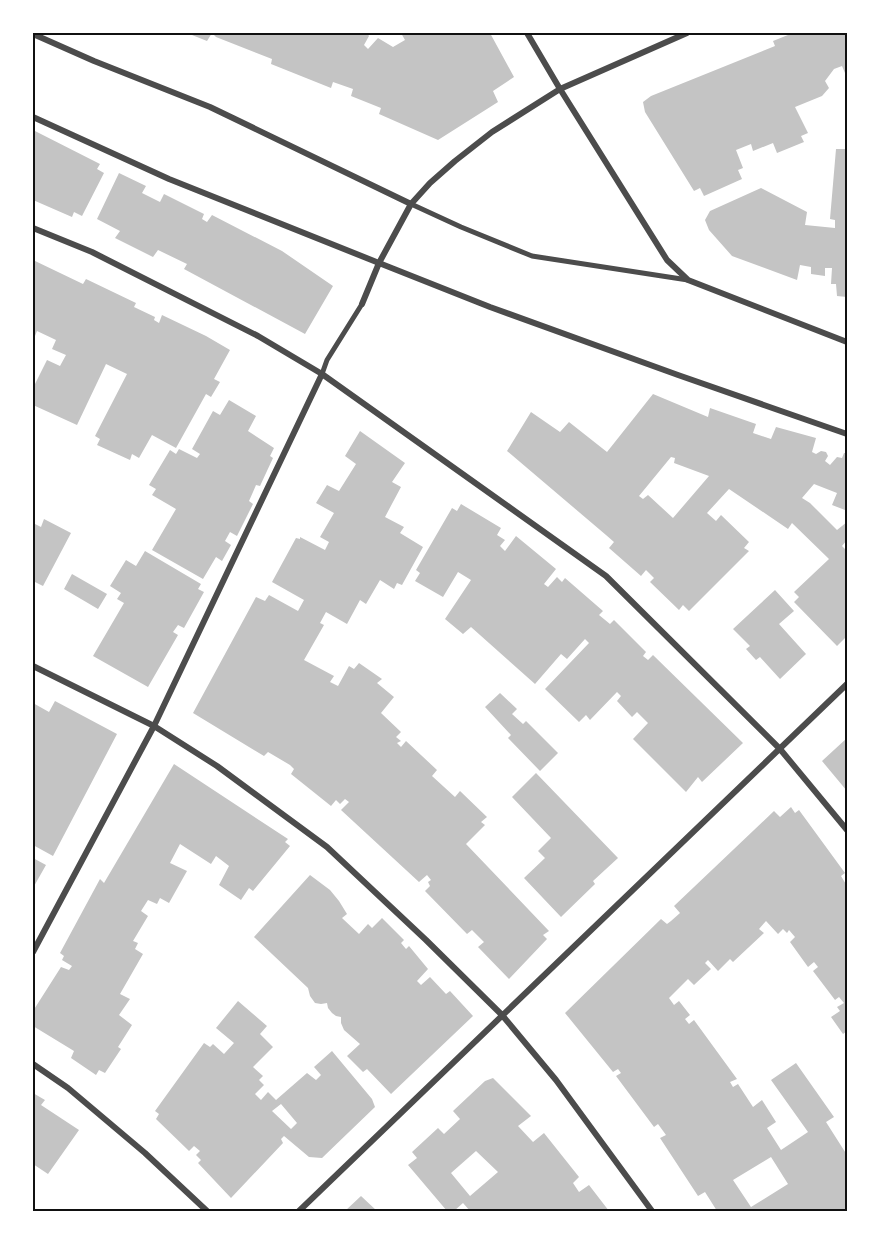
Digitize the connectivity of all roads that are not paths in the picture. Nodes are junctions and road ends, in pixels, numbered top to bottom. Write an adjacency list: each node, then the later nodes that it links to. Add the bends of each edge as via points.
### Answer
1 (527, 33): 4 (street)
2 (687, 33): 4 (street)
3 (33, 34): 6 (street, via 210,107)
4 (560, 89): 6 (street, via 492,132 430,183); 9 (street, via 667,260)
5 (33, 117): 8 (street, via 169,179)
6 (411, 204): 8 (street); 9 (street, via 532,256)
7 (33, 228): 12 (street, via 92,252 258,336)
8 (379, 263): 10 (street); 13 (street, via 490,307)
9 (688, 280): 11 (street)
10 (362, 304): 12 (street)
11 (847, 342)
12 (322, 374): 16 (street); 17 (street, via 606,576)
13 (847, 434)
14 (33, 666): 16 (street)
15 (847, 684): 17 (street)
16 (154, 726): 19 (street); 20 (street, via 217,766 327,847)
17 (780, 749): 18 (street); 20 (street)
18 (847, 830)
19 (33, 952)
20 (502, 1015): 23 (street); 24 (street, via 556,1080)
21 (33, 1064): 22 (street, via 145,1153)
22 (207, 1211)
23 (299, 1211)
24 (652, 1211)

